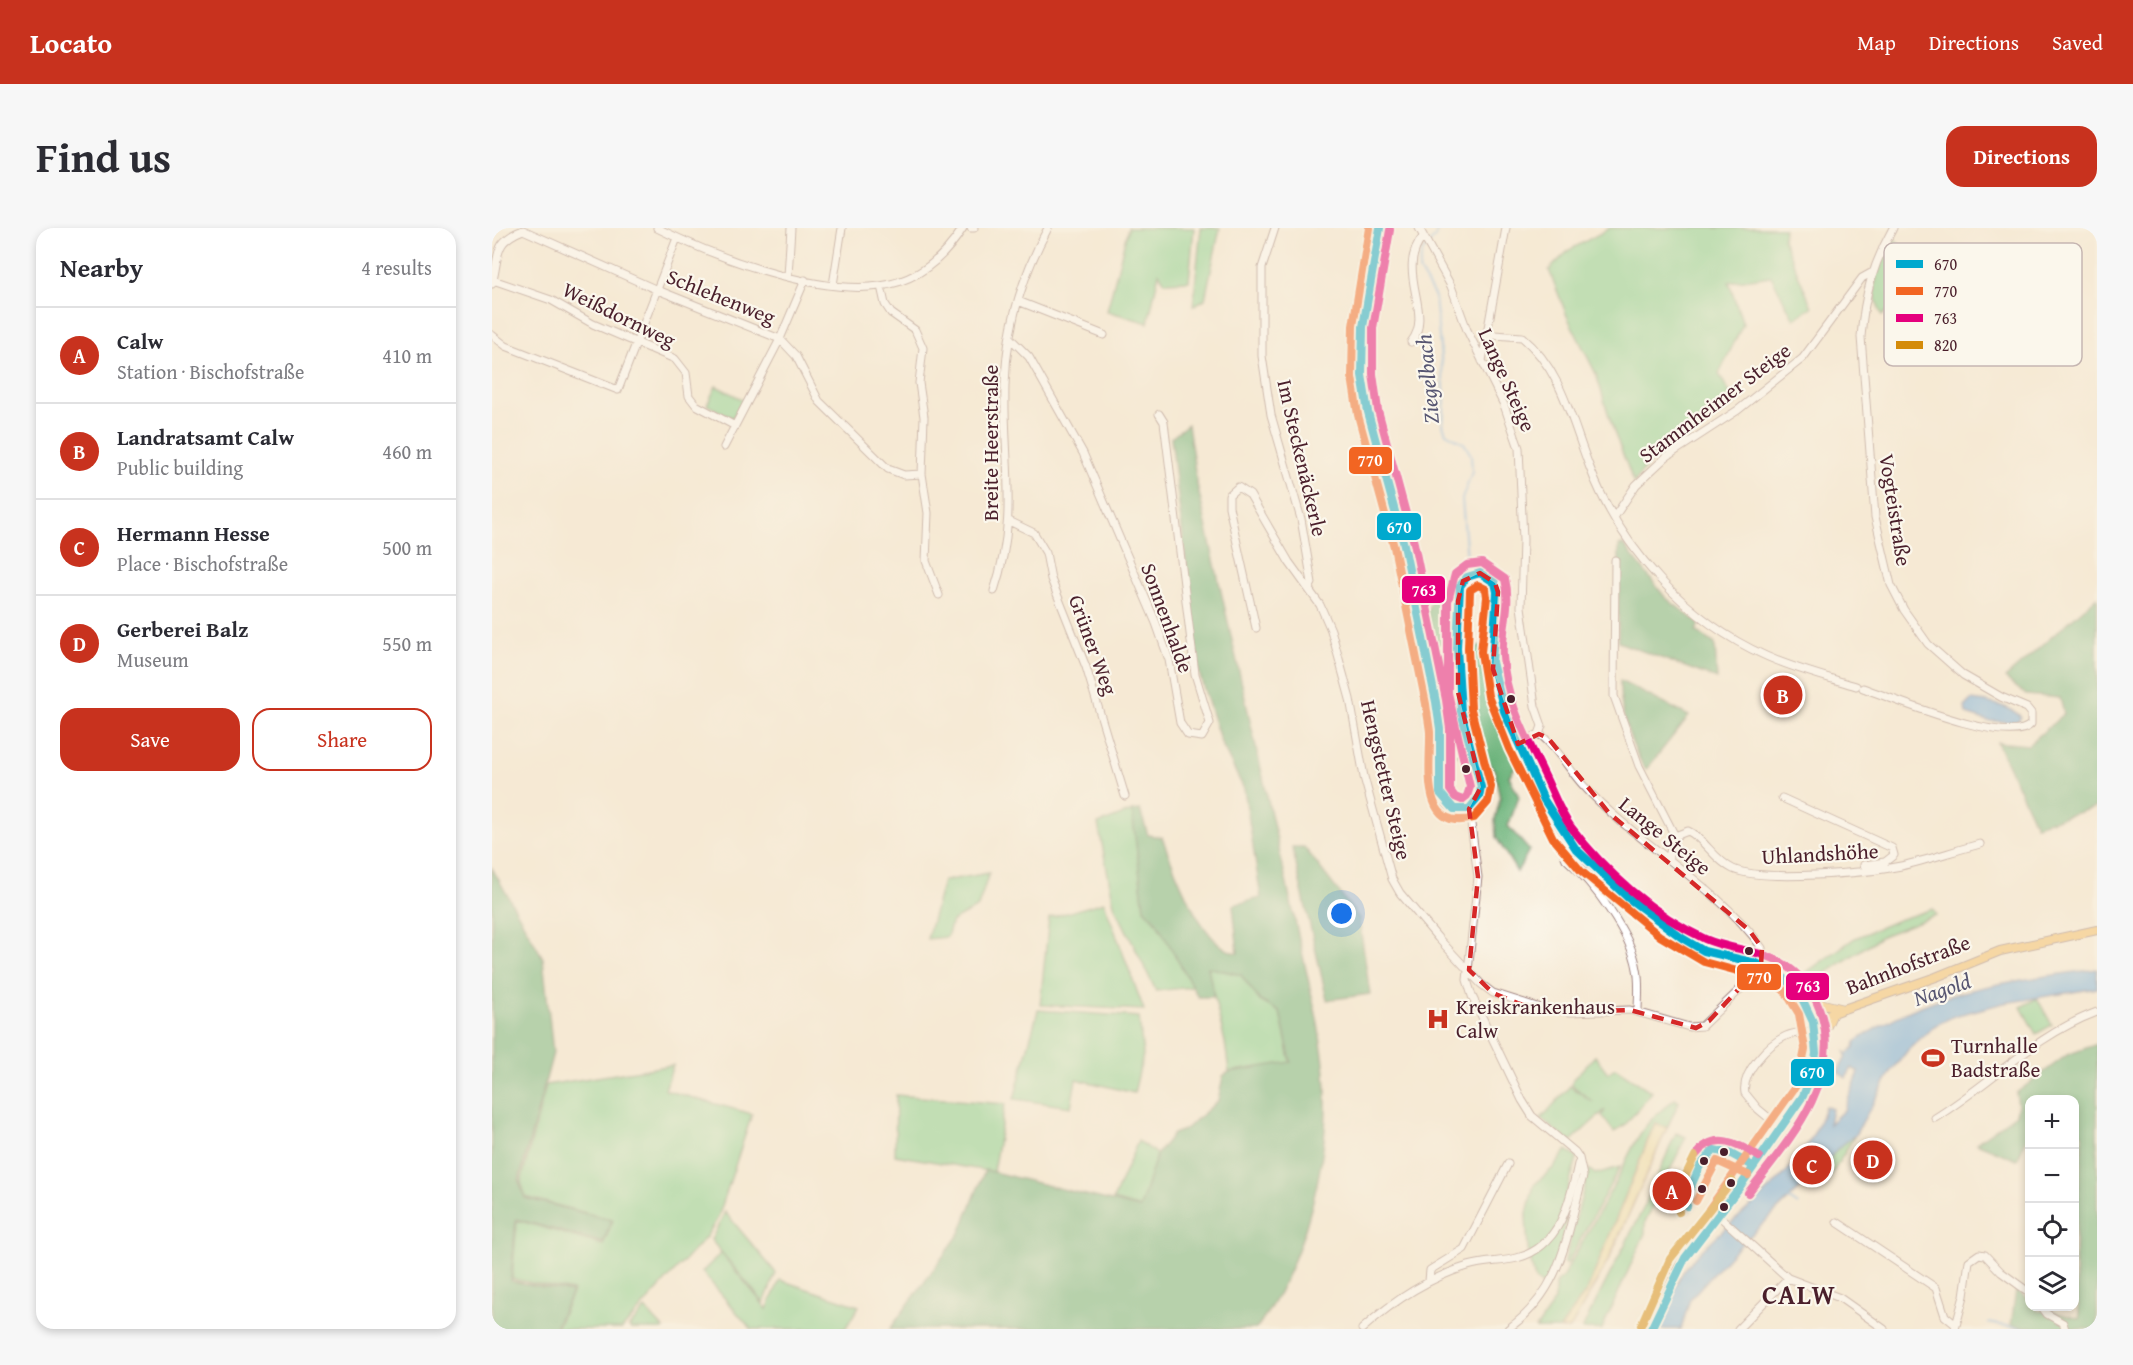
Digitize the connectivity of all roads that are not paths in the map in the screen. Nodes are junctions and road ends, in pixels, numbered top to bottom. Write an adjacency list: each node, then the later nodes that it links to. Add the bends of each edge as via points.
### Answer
1 (657, 228): 11 (street)
2 (791, 228): 16 (street)
3 (842, 228): 19 (street)
4 (963, 228): 20 (street, via 933,264 918,274)
5 (1048, 228): 22 (street, Breite Heerstraße)
6 (1275, 228): 38 (street, Im Steckenäckerle, via 1262,268 1262,356 1271,416 1305,542 1312,583)
7 (1380, 228): 46 (main road, via 1363,327 1362,375 1404,545 1436,702 1440,793 1454,809)
8 (1419, 228): 12 (street, Lange Steige)
9 (1506, 228): 25 (street)
10 (1893, 228): 13 (street, Stammheimer Steige)
11 (677, 238): 16 (street); 21 (street)
12 (1424, 238): 28 (street, via 1416,245 1410,268 1418,320 1418,331); 30 (street, Lange Steige, via 1444,272)
13 (1886, 243)
14 (1884, 246): 15 (street, Stammheimer Steige)
15 (1871, 273): 35 (street, Stammheimer Steige, via 1862,278 1800,360 1738,410 1666,456 1636,485); 35 (street, Vogteistraße, via 1863,308 1862,375 1875,517 1891,585 1914,626 1934,650 1984,688 2027,708 2031,724 2020,731 1999,731 1766,657 1698,615 1659,579)
16 (788, 276): 17 (street)
17 (805, 280): 19 (street); 27 (street)
18 (493, 282): 21 (street, Schlehenweg, via 498,247 507,236 523,230); 29 (street, Weißdornweg, via 551,300)
19 (833, 285): 20 (street)
20 (881, 286): 34 (street, via 891,313 915,330 923,348 919,383 924,417)
21 (655, 289): 27 (street, Schlehenweg); 29 (street)
22 (1018, 301): 24 (street); 26 (street, Breite Heerstraße)
23 (492, 335): 29 (street, via 506,346 618,390)
24 (1104, 335)
25 (1488, 337): 30 (street); 35 (street, Vogteistraße, via 1522,337 1545,360 1570,411 1590,470)
26 (1010, 338): 31 (street, Sonnenhalde, via 1029,357 1083,453 1169,660 1180,723 1188,735 1202,737 1210,723 1195,674 1164,422); 36 (street, Breite Heerstraße, via 1005,387)
27 (780, 339): 32 (street); 34 (street, Schlehenweg, via 796,356 819,400 888,469 904,475)
28 (1411, 342)
29 (634, 343): 32 (street, Weißdornweg, via 675,359 686,373 689,396 696,405)
30 (1482, 363): 42 (street, Lange Steige, via 1504,405 1519,448 1521,607 1535,706 1542,726)
31 (1159, 414)
32 (735, 426): 33 (street)
33 (724, 447)
34 (922, 474): 40 (street, via 928,513 926,561)
35 (1615, 516)
36 (1009, 521): 39 (street, Breite Heerstraße); 44 (street, Grüner Weg, via 1034,533 1046,553)
37 (1615, 560): 47 (street, via 1614,696 1639,766)
38 (1309, 589): 41 (street, Hengstetter Steige, via 1250,495 1238,487 1233,489 1228,495 1229,507); 54 (street, Hengstetter Steige, via 1320,605 1340,654 1364,777 1392,879)
39 (994, 591)
40 (939, 595)
41 (1256, 628)
42 (1539, 734): 43 (street); 50 (street, Lange Steige, via 1548,738 1563,762 1609,813)
43 (1518, 744): 46 (main road, via 1501,703 1493,669 1497,587 1485,574 1471,575 1460,586 1457,620 1460,702 1481,787 1479,797); 48 (main road, via 1554,819)
44 (1125, 796)
45 (1782, 798): 51 (street, via 1892,848 1894,855 1889,860 1852,867)
46 (1469, 809): 54 (street, via 1478,877)
47 (1675, 836): 50 (street); 51 (street, Uhlandshöhe, via 1694,833 1720,862 1749,874)
48 (1571, 844): 53 (main road, via 1626,896 1690,943 1708,952); 57 (street, via 1564,854 1593,888 1633,954 1638,970)
49 (1980, 844): 51 (street, Uhlandshöhe, via 1898,867)
50 (1668, 860): 53 (street, Lange Steige, via 1749,930 1762,948)
51 (1849, 872)
52 (2097, 930): 56 (main road, Bahnhofstraße, via 2000,951)
53 (1761, 964): 55 (main road, via 1784,975); 57 (street, Hengstetter Steige, via 1755,975 1702,1026 1689,1027)
54 (1469, 970): 57 (street, Hengstetter Steige, via 1493,993 1520,1004 1570,1012); 65 (street, via 1467,980 1472,996 1522,1100 1532,1116)
55 (1803, 999): 56 (main road); 60 (main road)
56 (1844, 1009): 59 (main road, Bahnhofstraße)
57 (1638, 1012)
58 (2097, 1012): 63 (street, via 2046,1037)
59 (1833, 1013): 60 (main road, Bahnhofstraße); 62 (main road)
60 (1812, 1020): 61 (main road)
61 (1814, 1031): 62 (main road); 64 (street, via 1797,1032 1776,1041 1746,1080 1745,1093)
62 (1816, 1049): 64 (main road, via 1808,1087)
63 (1935, 1118)
64 (1781, 1128): 67 (main road)
65 (1580, 1158): 70 (street, via 1563,1218 1548,1242 1532,1253 1470,1265); 76 (street, via 1583,1176 1554,1278 1535,1307)
66 (1509, 1164): 70 (street, via 1464,1249 1431,1270)
67 (1718, 1215): 69 (street); 77 (main road, via 1679,1266)
68 (1837, 1222): 73 (street, via 1929,1282 1940,1295 1945,1316)
69 (1788, 1278): 74 (street, via 1840,1298); 78 (street)
70 (1429, 1281): 75 (street)
71 (2025, 1289): 73 (street, via 1985,1255 1975,1255 1969,1261)
72 (2045, 1311): 79 (street, via 2063,1323)
73 (1956, 1327)
74 (1882, 1328)
75 (1362, 1329)
76 (1508, 1329)
77 (1651, 1329)
78 (1738, 1329)
79 (2065, 1329)

